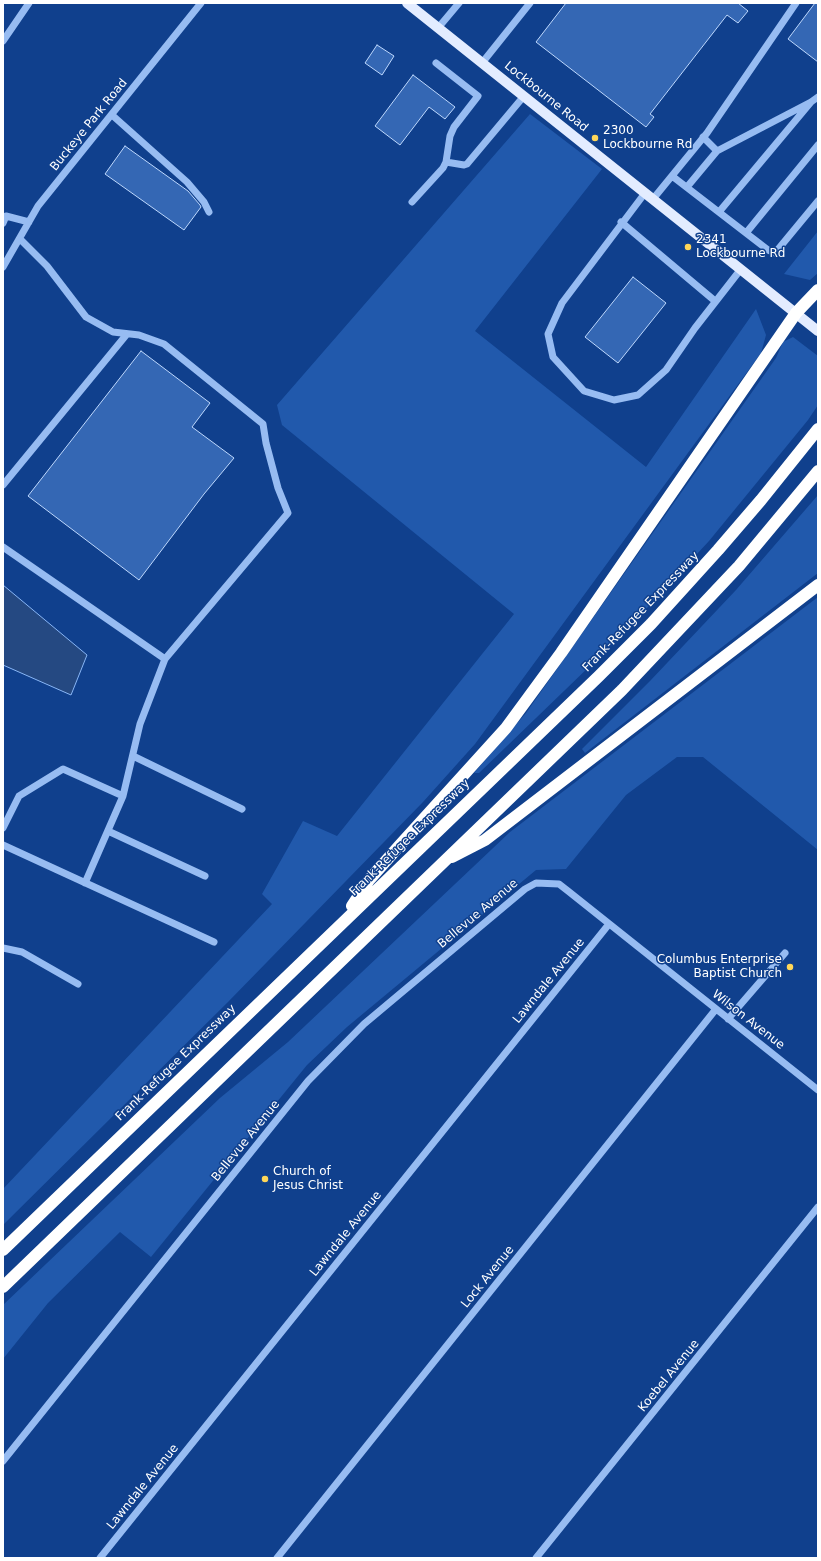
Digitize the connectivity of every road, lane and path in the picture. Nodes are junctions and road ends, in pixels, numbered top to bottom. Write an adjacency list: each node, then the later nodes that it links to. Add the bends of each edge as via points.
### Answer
1 (29, 3): 8 (street)
2 (201, 3): 14 (street, Buckeye Park Road)
3 (407, 3): 7 (main road, Lockbourne Road)
4 (459, 3): 7 (street)
5 (530, 3): 10 (street)
6 (796, 3): 15 (street)
7 (438, 28): 10 (main road, Lockbourne Road)
8 (3, 41)
9 (436, 63): 18 (street, via 478,96 454,127)
10 (482, 63): 11 (main road, Lockbourne Road)
11 (524, 96): 18 (street, via 468,164); 21 (main road, Lockbourne Road)
12 (818, 97): 13 (street)
13 (811, 102): 17 (street); 26 (street)
14 (112, 115): 25 (street, via 187,182); 28 (street, Buckeye Park Road, via 38,206)
15 (703, 137): 17 (street); 19 (street)
16 (818, 145): 30 (street)
17 (718, 151): 20 (street)
18 (446, 162): 24 (street)
19 (672, 176): 20 (street); 22 (street)
20 (687, 187): 26 (street)
21 (645, 192): 22 (main road, Lockbourne Road); 29 (street)
22 (653, 199): 33 (main road, Lockbourne Road)
23 (818, 201): 30 (street, via 775,253)
24 (412, 202)
25 (209, 212)
26 (719, 212): 30 (street)
27 (4, 218): 28 (street)
28 (29, 222): 31 (street, Buckeye Park Road)
29 (621, 222): 35 (street); 35 (street, via 562,304 548,334 553,357 584,391 614,400 638,395 666,370)
30 (746, 233)
31 (20, 239): 32 (street, Buckeye Park Road); 38 (street, via 47,266 86,316 114,332)
32 (3, 267)
33 (741, 269): 35 (street); 36 (main road, Lockbourne Road)
34 (818, 290): 36 (highway)
35 (716, 301)
36 (796, 314): 37 (main road, Lockbourne Road); 56 (highway, via 506,728 370,880)
37 (818, 331)
38 (127, 334): 41 (street); 44 (street, via 139,335 164,344 263,424 274,473 288,513)
39 (818, 429): 56 (highway, Frank-Refugee Expressway, via 752,511 651,624)
40 (818, 470): 51 (highway, via 739,566 671,640)
41 (3, 485)
42 (3, 547): 44 (street)
43 (818, 585): 51 (highway, via 485,840)
44 (166, 659): 45 (street, via 140,724)
45 (133, 756): 46 (street); 47 (street)
46 (123, 796): 48 (street, via 63,768 19,796); 49 (street)
47 (242, 809)
48 (3, 828)
49 (108, 831): 52 (street); 54 (street)
50 (3, 846): 54 (street)
51 (440, 864): 66 (highway)
52 (205, 876)
53 (549, 882): 55 (street, Wilson Avenue, via 559,884); 67 (street, Bellevue Avenue, via 536,883 525,889 364,1024 308,1081)
54 (85, 883): 57 (street)
55 (609, 924): 61 (street, Wilson Avenue); 68 (street, Lawndale Avenue)
56 (339, 925): 65 (highway, Frank-Refugee Expressway)
57 (214, 942)
58 (3, 948): 60 (street, via 22,952)
59 (785, 953): 62 (street)
60 (78, 984)
61 (716, 1009): 62 (street, Wilson Avenue); 69 (street, Lock Avenue)
62 (728, 1019): 63 (street, Wilson Avenue)
63 (818, 1090)
64 (818, 1207): 70 (street, Koebel Avenue)
65 (3, 1250)
66 (3, 1287)
67 (3, 1461)
68 (100, 1558)
69 (277, 1558)
70 (536, 1558)

